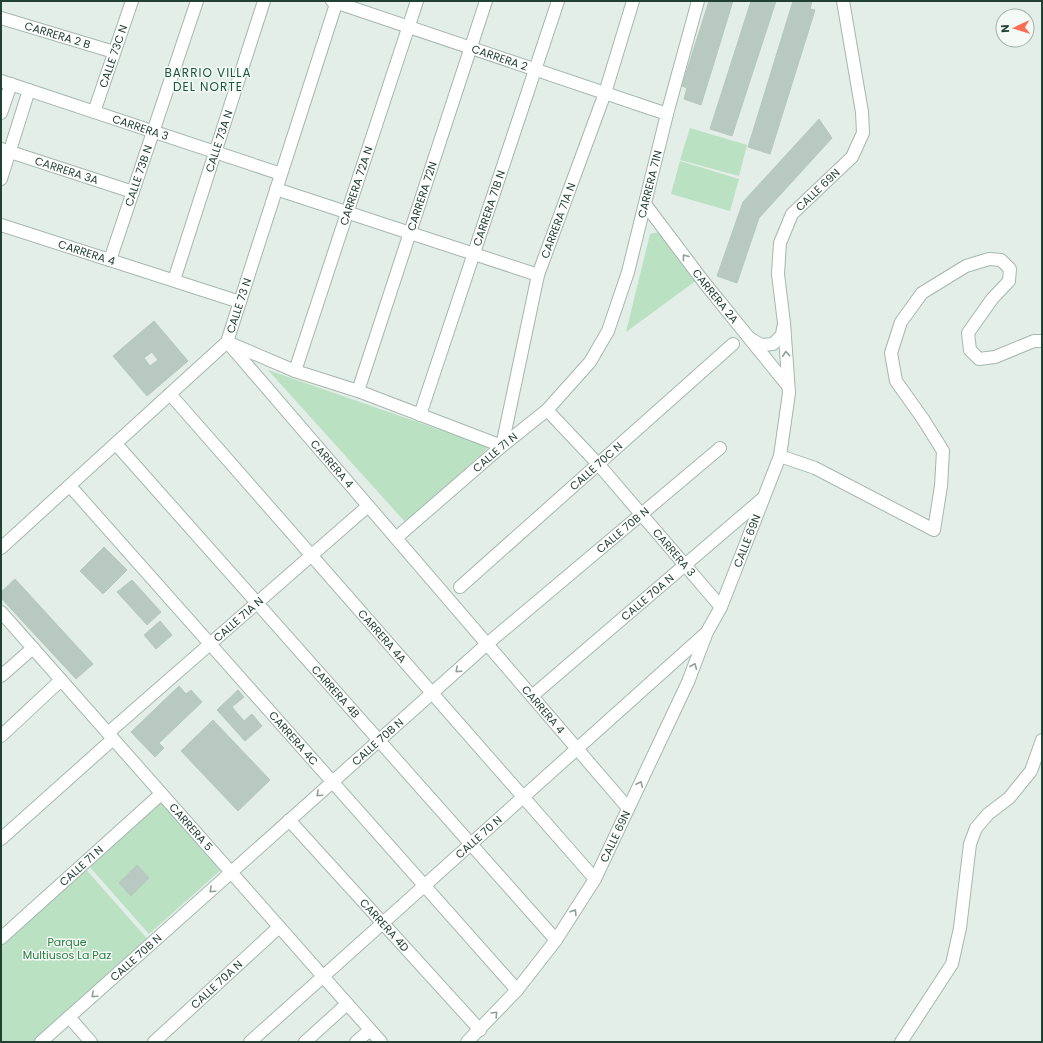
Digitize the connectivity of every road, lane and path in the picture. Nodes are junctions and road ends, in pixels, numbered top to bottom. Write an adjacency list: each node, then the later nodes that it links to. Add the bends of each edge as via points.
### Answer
1 (130, 1): 14 (street, CALLE 73C N)
2 (197, 1): 22 (street, CALLE 73B N)
3 (264, 1): 24 (street, CALLE 73A N)
4 (335, 1): 12 (street, CARRERA 2); 25 (street, CALLE 73 N)
5 (417, 1): 12 (street, CARRERA 72A N)
6 (486, 1): 13 (street, CARRERA 72N)
7 (558, 1): 15 (street, CARRERA 71B N)
8 (633, 1): 18 (street, CARRERA 71A N)
9 (698, 1): 21 (street, CARRERA 71N)
10 (842, 1): 38 (street, CALLE 69N, via 862,112 863,134 852,157 792,214 780,243 778,274)
11 (1, 18): 14 (street, CARRERA 2 B)
12 (408, 27): 13 (street, CARRERA 2); 30 (street, CARRERA 72A N)
13 (471, 48): 15 (street, CARRERA 2); 32 (street, CARRERA 72N)
14 (114, 52): 19 (street, CALLE 73C N)
15 (535, 69): 18 (street, CARRERA 2); 33 (street, CARRERA 71B N)
16 (6, 82): 17 (street, CARRERA 3); 20 (street)
17 (29, 90): 19 (street, CARRERA 3); 23 (street)
18 (605, 93): 21 (street, CARRERA 2); 35 (street, CARRERA 71A N)
19 (94, 112): 22 (street, CARRERA 3)
20 (1, 113)
21 (667, 114): 29 (street, CARRERA 71N)
22 (153, 131): 24 (street, CARRERA 3); 28 (street, CALLE 73B N)
23 (5, 150): 26 (street); 28 (street, CARRERA 3A)
24 (216, 152): 25 (street, CARRERA 3); 36 (street, CALLE 73A N)
25 (281, 174): 27 (street, CALLE 73 N)
26 (1, 179)
27 (276, 189): 30 (street); 37 (street, CALLE 73 N)
28 (133, 192): 34 (street, CALLE 73B N)
29 (645, 204): 39 (street, CARRERA 2A, one-way to 29); 43 (street, CARRERA 71N, via 628,272 608,331)
30 (347, 212): 32 (street); 44 (street, CARRERA 72A N)
31 (1, 225): 34 (street, CARRERA 4)
32 (410, 233): 33 (street); 46 (street, CARRERA 72N)
33 (474, 254): 35 (street); 49 (street, CARRERA 71B N)
34 (110, 260): 36 (street, CARRERA 4)
35 (538, 274): 51 (street, CARRERA 71A N)
36 (174, 280): 37 (street, CARRERA 4)
37 (240, 302): 41 (street, CALLE 73 N)
38 (784, 323): 39 (street, via 782,335 773,344 761,345); 45 (street, CALLE 69N, one-way to 38)
39 (750, 338): 45 (street, CARRERA 2A)
40 (1042, 341): 53 (street, via 1034,341 995,357 979,359 970,350 968,333 992,299 1009,281 1010,269 1001,260 989,259 966,266 922,293 901,322 891,353 896,381 924,419 942,451 941,486 934,530 814,468)
41 (227, 342): 44 (street); 47 (street, CALLE 73 N); 57 (street, CARRERA 4)
42 (733, 344): 54 (street, CALLE 70C N)
43 (590, 362): 48 (street, CALLE 71 N)
44 (295, 371): 46 (street)
45 (788, 386): 53 (street, CALLE 69N)
46 (358, 391): 49 (street)
47 (170, 394): 50 (street, CALLE 73 N); 61 (street, CARRERA 4A)
48 (547, 410): 51 (street, CALLE 71 N); 54 (street, CARRERA 3)
49 (420, 415): 51 (street)
50 (116, 444): 55 (street, CALLE 73 N); 64 (street, CARRERA 4B)
51 (502, 446): 59 (street, CALLE 71 N)
52 (720, 448): 58 (street, CALLE 70B N)
53 (780, 456): 56 (street, CALLE 69N)
54 (598, 465): 58 (street, CARRERA 3); 63 (street, CALLE 70C N)
55 (70, 486): 60 (street, CALLE 73 N); 68 (street, CARRERA 4C)
56 (763, 498): 62 (street, CALLE 70A N); 65 (street, CALLE 69N)
57 (368, 506): 59 (street, CARRERA 4); 61 (street, CALLE 71A N)
58 (641, 514): 62 (street, CARRERA 3); 69 (street, CALLE 70B N)
59 (396, 538): 69 (street, CARRERA 4)
60 (1, 548)
61 (312, 555): 64 (street, CALLE 71A N); 73 (street, CARRERA 4A)
62 (685, 565): 65 (street, CARRERA 3); 74 (street, CALLE 70A N)
63 (460, 587)
64 (257, 603): 68 (street, CALLE 71A N); 77 (street, CARRERA 4B)
65 (720, 607): 67 (street, CALLE 69N)
66 (1, 612): 70 (street, CARRERA 5)
67 (707, 632): 79 (street, CALLE 70 N); 83 (street, CALLE 69N, one-way to 67, via 688,682)
68 (210, 644): 76 (street, CALLE 71A N); 80 (street, CARRERA 4C)
69 (487, 644): 73 (street, CALLE 70B N, one-way to 73); 74 (street, CARRERA 4)
70 (33, 648): 71 (street); 72 (street, CARRERA 5)
71 (1, 676)
72 (61, 680): 75 (street); 76 (street, CARRERA 5)
73 (432, 692): 77 (street, CALLE 70B N); 82 (street, CARRERA 4A)
74 (532, 696): 79 (street, CARRERA 4)
75 (1, 736)
76 (110, 736): 81 (street, CARRERA 5); 85 (street, CALLE 71A N)
77 (379, 740): 80 (street, CALLE 70B N); 86 (street, CARRERA 4B)
78 (1042, 740): 108 (street, via 1031,771 1009,798 988,814 976,828 970,844 960,928 952,964)
79 (577, 749): 82 (street, CALLE 70 N); 83 (street, CARRERA 4)
80 (332, 782): 84 (street, CALLE 70B N, one-way to 84); 89 (street, CARRERA 4C)
81 (161, 794): 87 (street, CARRERA 5); 92 (street, CALLE 71 N)
82 (524, 797): 86 (street, CALLE 70 N); 88 (street, CARRERA 4A)
83 (628, 808): 88 (street, CALLE 69N)
84 (289, 820): 87 (street, CALLE 70B N); 90 (street, CARRERA 4D)
85 (1, 839)
86 (471, 844): 89 (street, CALLE 70 N); 93 (street, CARRERA 4B)
87 (231, 872): 91 (street, CARRERA 5); 97 (street, CALLE 70B N, one-way to 97)
88 (595, 879): 93 (street, CALLE 69N, one-way to 88)
89 (424, 886): 90 (street, CALLE 70 N); 95 (street, CARRERA 4C)
90 (383, 923): 94 (street, CALLE 70 N); 99 (street, CARRERA 4D)
91 (279, 928): 94 (street, CARRERA 5); 102 (street, CALLE 70A N)
92 (1, 938)
93 (556, 940): 95 (street, CALLE 69N)
94 (323, 977): 96 (street, CARRERA 5); 103 (street, CALLE 70 N)
95 (517, 990): 99 (street, CALLE 69N, one-way to 95)
96 (347, 1004): 98 (street, CARRERA 5); 104 (street)
97 (69, 1017): 100 (street, CALLE 70B N); 101 (street)
98 (370, 1030): 105 (street); 106 (street, CARRERA 5)
99 (480, 1030): 107 (street, CALLE 69N)
100 (41, 1042)
101 (91, 1042)
102 (154, 1042)
103 (250, 1042)
104 (305, 1042)
105 (356, 1042)
106 (381, 1042)
107 (467, 1042)
108 (901, 1042)

